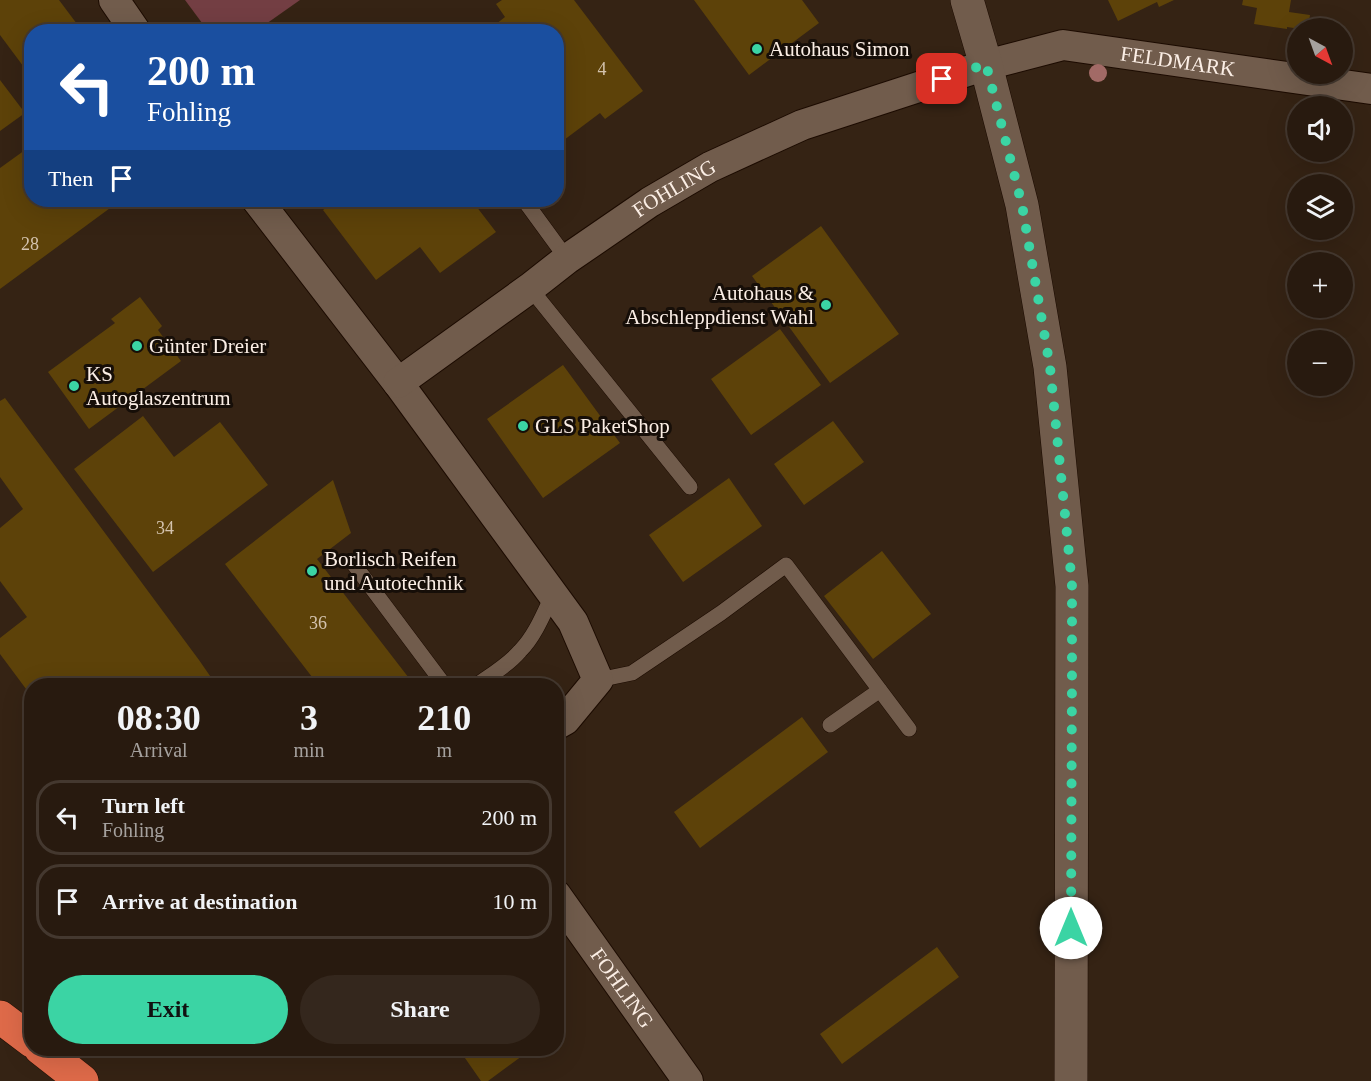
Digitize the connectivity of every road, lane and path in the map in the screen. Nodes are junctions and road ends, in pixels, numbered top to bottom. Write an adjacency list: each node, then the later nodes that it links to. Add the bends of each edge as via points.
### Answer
1 (114, 0): 3 (street)
2 (967, 0): 4 (main road)
3 (130, 24)
4 (986, 64): 5 (street, FELDMARK, via 1063,45); 8 (street, FOHLING, via 802,125 720,162 650,202); 27 (main road, via 1022,205 1050,367 1072,586)
5 (1371, 89)
6 (262, 207): 10 (street)
7 (529, 207): 8 (lane)
8 (567, 259): 9 (street, FOHLING)
9 (530, 288): 10 (street, FOHLING); 11 (lane)
10 (398, 383): 13 (street)
11 (690, 487)
12 (353, 563): 14 (lane)
13 (553, 594): 15 (lane, via 521,651); 16 (street, via 573,622)
14 (439, 678)
15 (487, 678)
16 (598, 680): 17 (lane, via 632,673 786,565); 18 (street)
17 (880, 690): 19 (lane); 20 (lane)
18 (564, 721)
19 (830, 725)
20 (909, 729)
21 (564, 906): 26 (street, FOHLING)
22 (0, 1017): 23 (highway)
23 (24, 1035)
24 (50, 1056): 25 (highway)
25 (82, 1081)
26 (688, 1081)
27 (1071, 1081)

